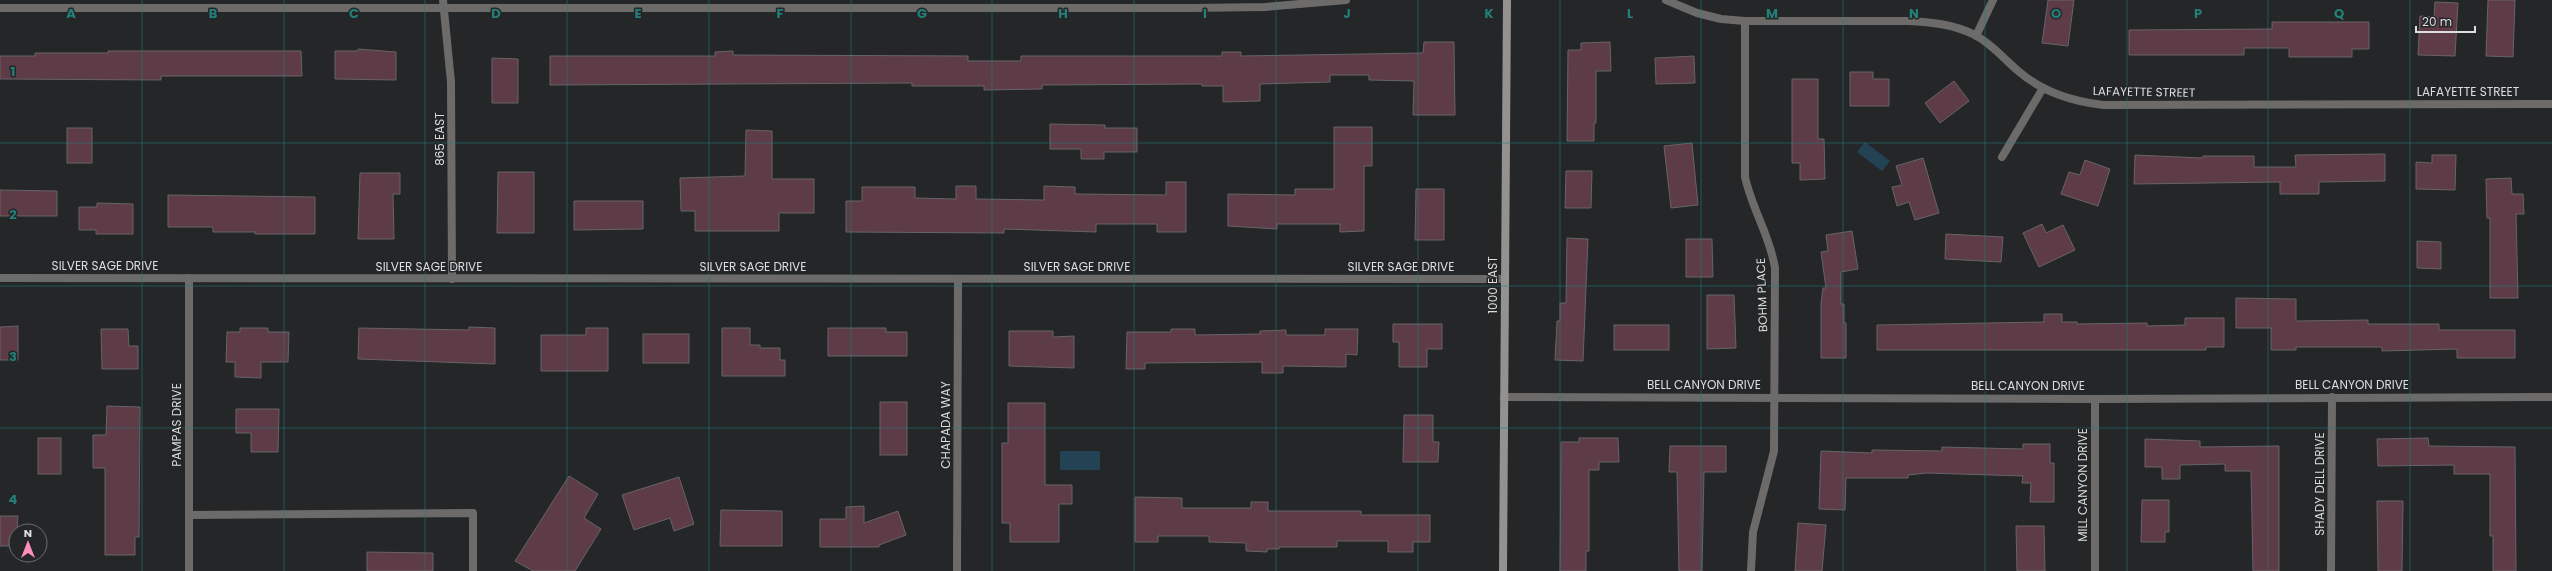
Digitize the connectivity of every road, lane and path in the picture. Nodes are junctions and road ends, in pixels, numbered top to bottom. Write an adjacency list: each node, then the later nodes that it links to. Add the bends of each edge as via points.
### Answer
1 (1346, 0): 8 (street, via 1265,7)
2 (1507, 0): 19 (street, 1000 EAST)
3 (1666, 0): 10 (street, LAFAYETTE STREET, via 1709,16)
4 (1993, 0): 11 (street)
5 (443, 4): 6 (street); 9 (street); 17 (street, 865 EAST, via 451,82)
6 (690, 4): 7 (street)
7 (943, 4): 8 (street)
8 (1192, 4)
9 (0, 8)
10 (1745, 21): 11 (street, LAFAYETTE STREET, via 1931,22 1954,26); 21 (street, BOHM PLACE, via 1745,177 1749,196 1772,249 1775,268)
11 (1976, 36): 12 (street, LAFAYETTE STREET)
12 (2043, 88): 13 (street, LAFAYETTE STREET, via 2062,97 2103,105); 14 (street)
13 (2552, 104)
14 (2002, 157)
15 (0, 278): 16 (street, SILVER SAGE DRIVE)
16 (189, 278): 17 (street, SILVER SAGE DRIVE); 25 (street, PAMPAS DRIVE)
17 (452, 279): 18 (street, SILVER SAGE DRIVE)
18 (958, 279): 19 (street, SILVER SAGE DRIVE); 28 (street, CHAPADA WAY)
19 (1505, 279): 20 (street, 1000 EAST)
20 (1504, 397): 21 (street, BELL CANYON DRIVE); 29 (street, 1000 EAST)
21 (1775, 397): 24 (street, BELL CANYON DRIVE); 30 (street, BOHM PLACE, via 1774,451 1753,532)
22 (2332, 397): 23 (street, BELL CANYON DRIVE); 24 (street, BELL CANYON DRIVE); 32 (street, SHADY DELL DRIVE)
23 (2552, 397)
24 (2095, 399): 31 (street, MILL CANYON DRIVE)
25 (189, 516): 26 (street, PAMPAS DRIVE); 27 (street, via 473,514)
26 (189, 571)
27 (473, 571)
28 (957, 571)
29 (1503, 571)
30 (1751, 571)
31 (2095, 571)
32 (2331, 571)

